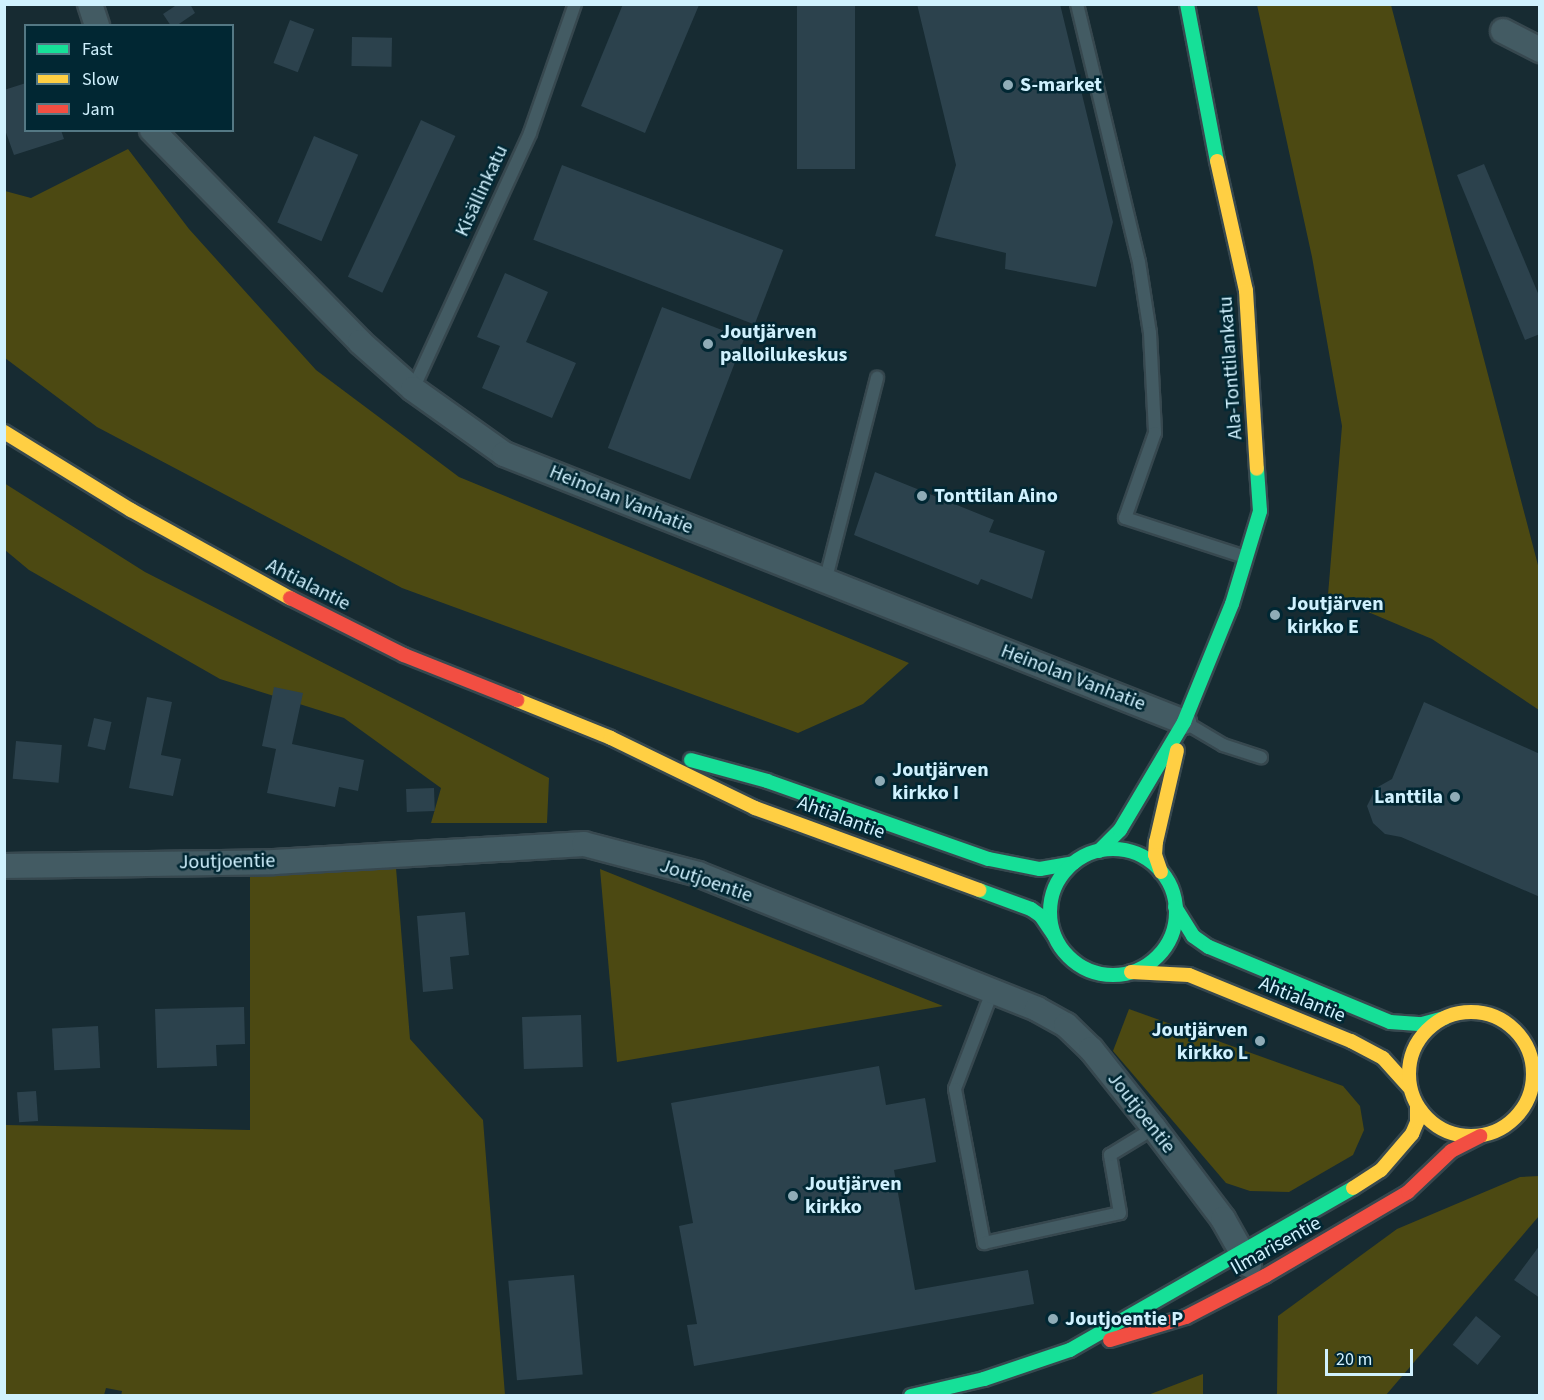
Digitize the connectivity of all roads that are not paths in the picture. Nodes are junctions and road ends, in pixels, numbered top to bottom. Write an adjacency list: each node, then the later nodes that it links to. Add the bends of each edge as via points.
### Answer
1 (90, 4): 5 (street)
2 (575, 4): 10 (lane, Kisällinkatu, via 530,133)
3 (1077, 4): 12 (lane, via 1139,262 1150,333 1155,433 1125,518)
4 (1187, 4): 12 (main road, Ala-Tonttilankatu, via 1246,291 1260,512)
5 (96, 24)
6 (1503, 31): 7 (street)
7 (1539, 50)
8 (154, 132): 10 (street, Heinolan Vanhatie, via 360,342)
9 (877, 378): 13 (lane)
10 (413, 388): 13 (street, Heinolan Vanhatie, via 504,454)
11 (4, 432): 15 (main road, Ahtialantie, via 131,510 270,588 404,655)
12 (1247, 558): 14 (main road, Ala-Tonttilankatu)
13 (825, 582): 14 (street, Heinolan Vanhatie)
14 (1184, 722): 16 (lane, via 1223,745); 17 (main road, Ala-Tonttilankatu, via 1120,830); 20 (main road, Ala-Tonttilankatu, via 1156,842 1155,855)
15 (611, 738): 18 (main road, Ahtialantie, via 767,781 989,859 1040,869); 22 (main road, Ahtialantie, via 755,808 1031,909)
16 (1261, 757)
17 (1099, 851): 18 (main road); 20 (main road, via 1133,853)
18 (1073, 864): 22 (main road, via 1054,888 1050,904)
19 (4, 866): 24 (street, Joutjoentie, via 274,862 584,844 698,874)
20 (1161, 872): 21 (main road)
21 (1175, 907): 23 (main road, via 1169,940 1153,960); 25 (main road, Ahtialantie, via 1188,930 1209,946 1390,1022 1422,1024)
22 (1054, 935): 23 (main road, via 1061,949 1085,969 1100,974)
23 (1131, 972): 28 (main road, Ahtialantie, via 1152,970 1189,975 1351,1041 1383,1058)
24 (992, 992): 31 (street, Joutjoentie, via 1066,1025 1091,1048); 31 (lane, via 955,1089 984,1243 1120,1214 1110,1155)
25 (1444, 1018): 26 (main road, via 1476,1011 1495,1016 1512,1026); 28 (main road, via 1424,1032 1413,1048 1408,1067)
26 (1530, 1054): 27 (main road); 32 (main road, via 1534,1078 1529,1098 1519,1115)
27 (1539, 1071)
28 (1409, 1087): 29 (main road)
29 (1417, 1106): 33 (main road, via 1429,1121 1446,1132); 34 (main road, Ilmarisentie, via 1412,1134 1381,1170)
30 (1533, 1117): 32 (main road)
31 (1154, 1128): 34 (street, Joutjoentie)
32 (1503, 1128): 33 (main road)
33 (1480, 1136): 35 (main road, Ilmarisentie, via 1456,1147 1386,1207)
34 (1241, 1251): 35 (street, Joutjoentie); 36 (main road, Ilmarisentie)
35 (1257, 1280): 36 (main road, Ilmarisentie, via 1186,1317)
36 (1070, 1350): 37 (main road, Ilmarisentie, via 984,1379)
37 (911, 1395)

